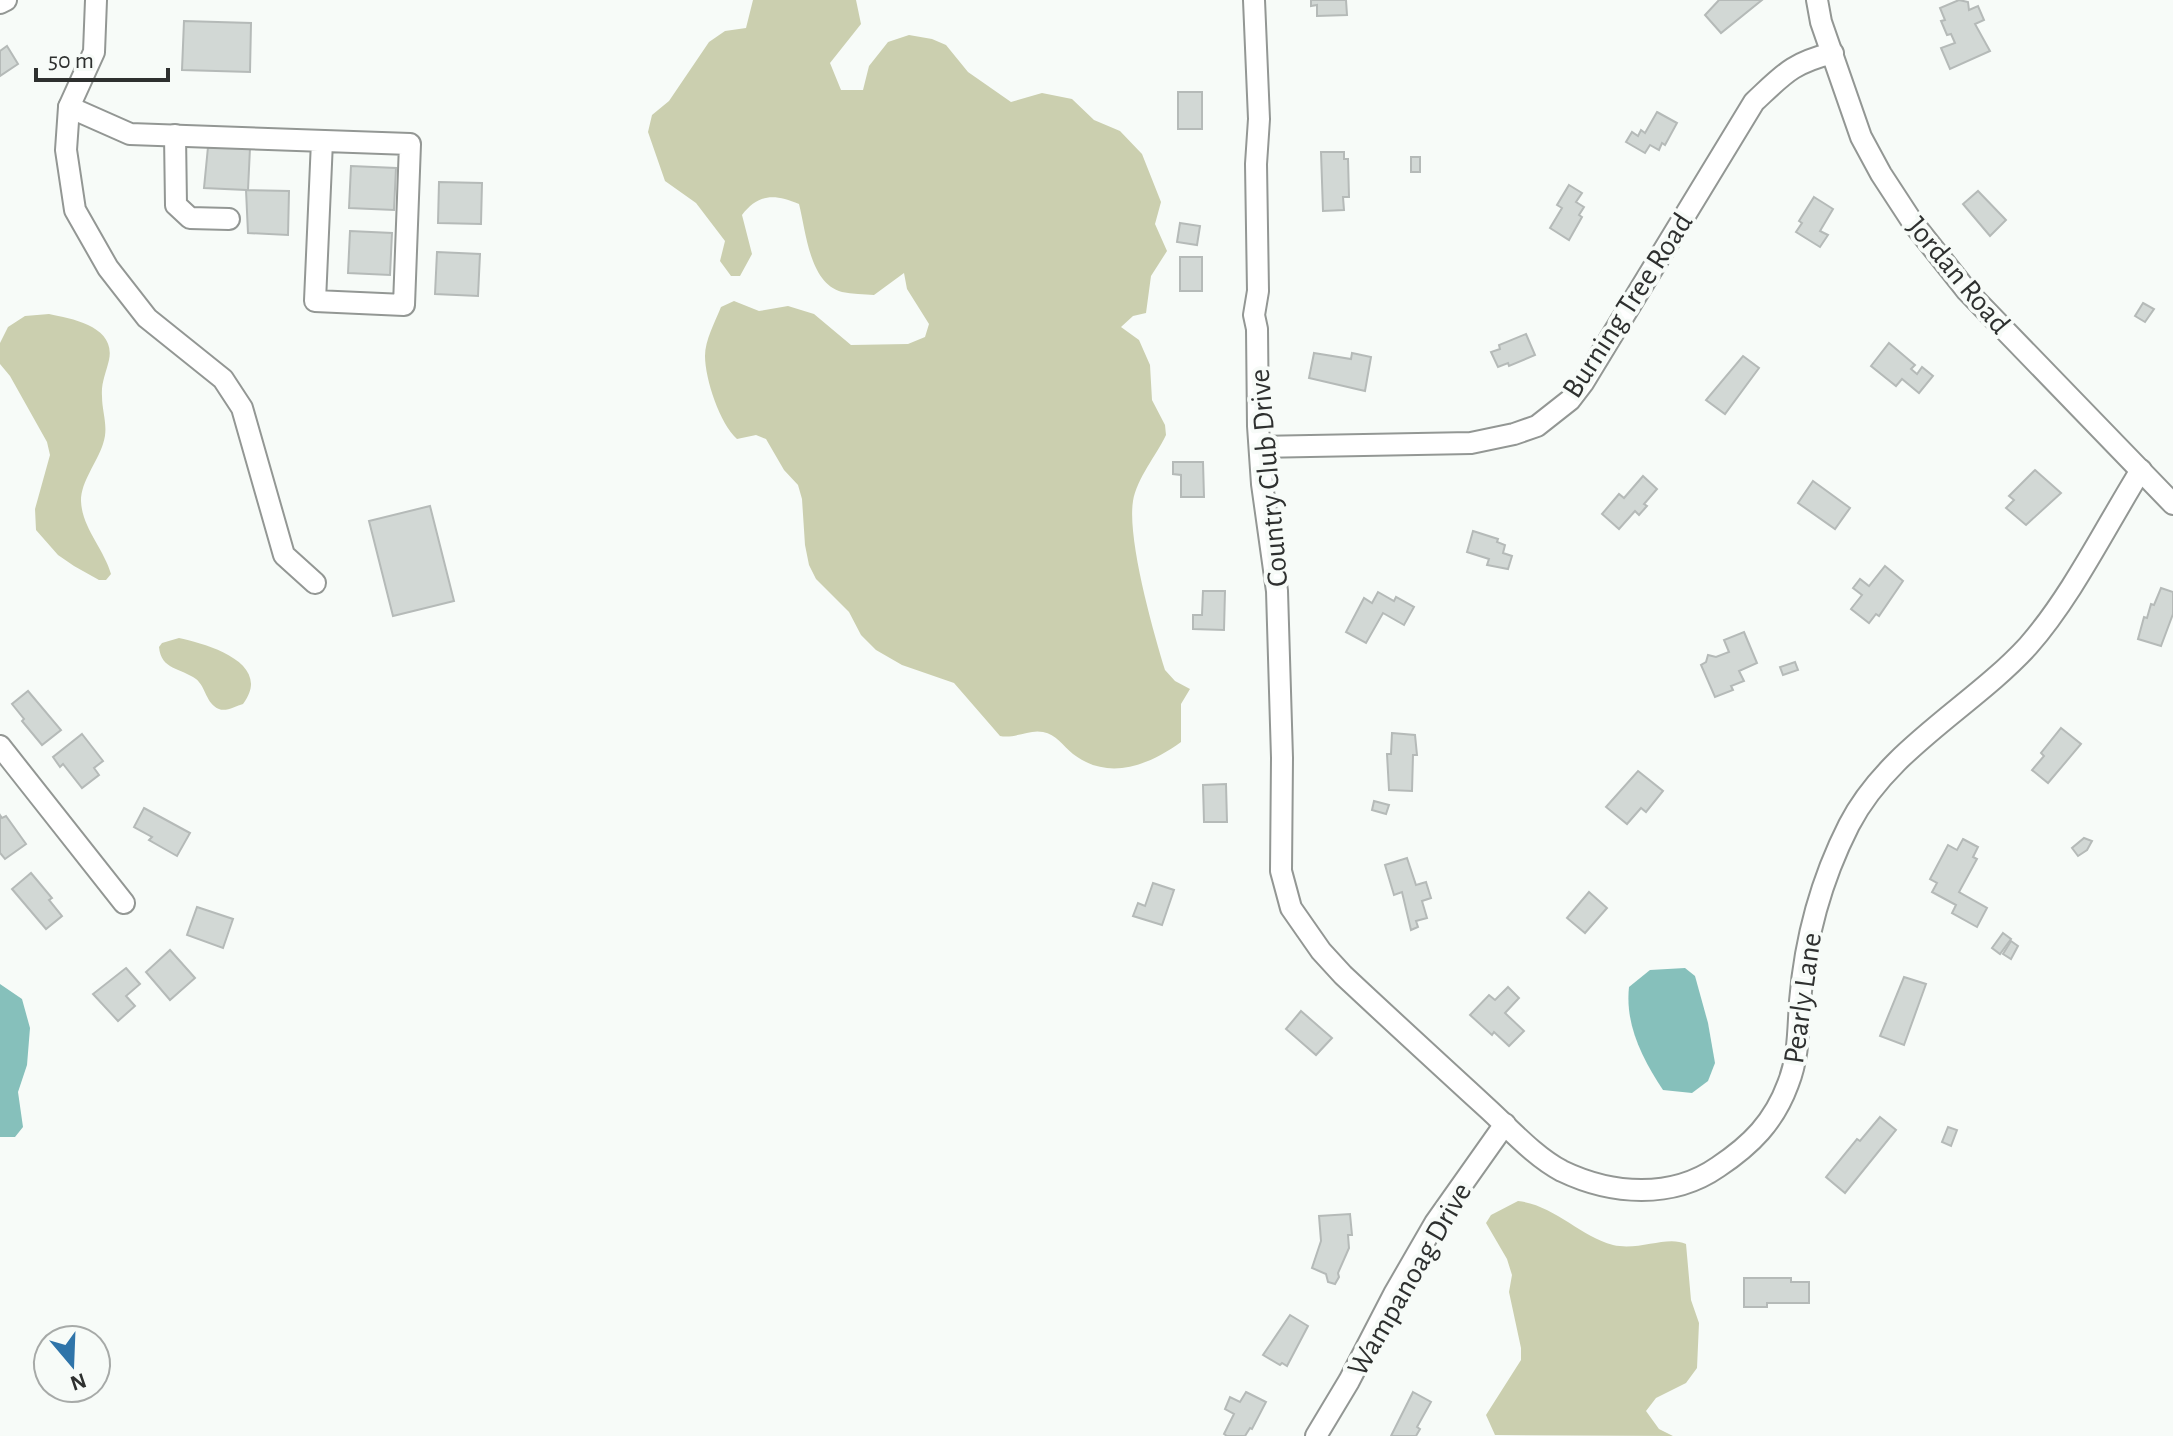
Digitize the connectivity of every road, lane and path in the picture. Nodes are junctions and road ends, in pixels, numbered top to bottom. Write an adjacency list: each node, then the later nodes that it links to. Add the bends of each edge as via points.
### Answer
1 (6, 0): 5 (street)
2 (96, 0): 7 (street, via 94,52)
3 (1254, 0): 11 (street, Country Club Drive, via 1259,119 1254,315)
4 (1817, 0): 6 (street, Jordan Road)
5 (0, 3)
6 (1833, 53): 11 (street, Burning Tree Road, via 1804,60 1754,102 1583,383 1537,426 1471,443); 12 (street, Jordan Road, via 1861,137 1913,223 1967,291)
7 (69, 107): 8 (street, via 130,134); 14 (street, via 66,150 75,210 108,268 147,318 223,379 242,408 284,555)
8 (175, 135): 9 (street); 10 (street, via 176,205 190,218)
9 (322, 141): 9 (street, via 410,144 404,305 315,301)
10 (229, 219)
11 (1260, 447): 17 (street, Country Club Drive, via 1277,591 1281,871)
12 (2141, 470): 13 (street, Jordan Road); 18 (street, Pearly Lane, via 2029,644 1902,757 1849,825 1817,901 1802,986 1799,1045 1789,1083 1757,1138 1708,1174 1665,1189 1641,1190 1594,1183 1560,1170)
13 (2173, 504)
14 (315, 583)
15 (0, 746): 16 (street)
16 (124, 903)
17 (1291, 908): 18 (street, Pearly Lane, via 1343,975)
18 (1505, 1124): 19 (street, Wampanoag Drive, via 1435,1223)
19 (1316, 1436)

